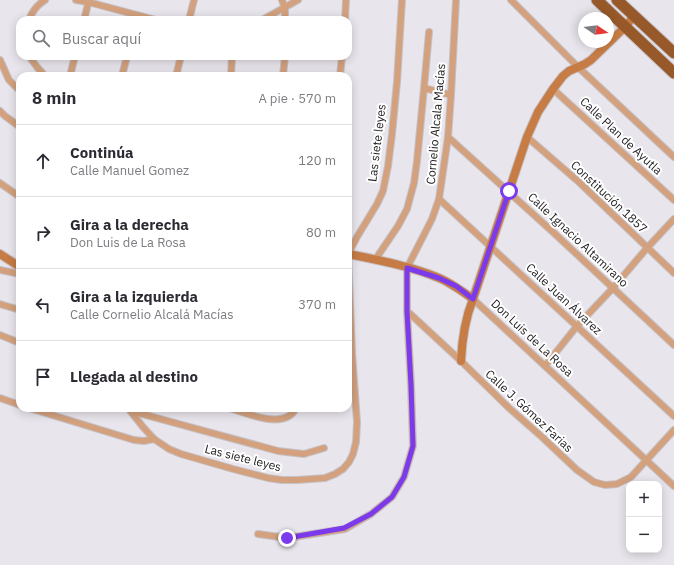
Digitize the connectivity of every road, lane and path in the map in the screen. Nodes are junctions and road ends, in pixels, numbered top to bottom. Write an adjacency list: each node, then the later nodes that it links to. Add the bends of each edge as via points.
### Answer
1 (45, 0): 14 (street)
2 (76, 0): 12 (street)
3 (197, 0): 17 (street)
4 (282, 0): 13 (street)
5 (298, 0): 13 (street)
6 (346, 0): 20 (street)
7 (402, 0): 57 (street, Las siete leyes, via 392,134 383,191)
8 (456, 0): 45 (street, Cornelio Alcala Macías)
9 (511, 0): 33 (street)
10 (597, 0): 22 (highway)
11 (617, 0): 21 (highway)
12 (88, 1): 15 (street); 16 (street)
13 (285, 8): 18 (street); 19 (street)
14 (30, 16)
15 (85, 16)
16 (131, 16)
17 (191, 16)
18 (270, 16)
19 (286, 16)
20 (345, 16)
21 (634, 16): 22 (street); 24 (highway)
22 (625, 27): 33 (street, via 591,60); 41 (highway)
23 (429, 32): 43 (street)
24 (674, 52)
25 (0, 60): 42 (street, via 9,80)
26 (32, 60): 34 (street)
27 (74, 60): 35 (street)
28 (126, 60): 36 (street)
29 (180, 60): 37 (street)
30 (232, 60): 38 (street)
31 (285, 60): 39 (street)
32 (342, 60): 40 (street)
33 (578, 67): 44 (street, via 563,76); 50 (street)
34 (41, 72)
35 (71, 72)
36 (123, 72)
37 (177, 72)
38 (231, 72)
39 (283, 72)
40 (340, 72)
41 (674, 73)
42 (16, 87)
43 (424, 88): 45 (street); 62 (street, via 414,183 407,209)
44 (553, 89): 49 (street, via 538,112); 55 (street, Calle Plan de Ayutla)
45 (451, 95): 48 (street, Cornelio Alcala Macías)
46 (0, 111): 47 (street)
47 (16, 124)
48 (448, 136): 52 (street, Calle Ignacio Altamirano); 54 (street, Cornelio Alcala Macías)
49 (527, 137): 52 (street); 59 (street, Constitución 1857, via 580,183)
50 (672, 152)
51 (0, 183): 53 (street)
52 (509, 191): 58 (street); 68 (street, Calle Ignacio Altamirano)
53 (16, 194)
54 (439, 199): 58 (street, Calle Juan Álvarez); 64 (street, Cornelio Alcala Macías, via 432,219)
55 (674, 200)
56 (674, 219): 59 (street)
57 (352, 246)
58 (490, 246): 69 (street); 73 (street, Calle Juan Álvarez)
59 (647, 248): 67 (street, Constitución 1857); 68 (street)
60 (0, 254): 63 (street)
61 (352, 255): 62 (street, Don Luis de La Rosa)
62 (376, 260): 64 (street, Don Luis de La Rosa)
63 (16, 264)
64 (407, 268): 69 (street, Don Luis de La Rosa, via 439,278 456,286); 72 (street)
65 (0, 270): 66 (street)
66 (16, 273)
67 (674, 273)
68 (613, 288): 73 (street); 76 (street, Calle Ignacio Altamirano)
69 (473, 299): 78 (street, via 465,324); 79 (street, Don Luis de La Rosa)
70 (0, 304): 71 (street)
71 (16, 309)
72 (407, 311): 78 (street, Calle J. Gómez Farias); 93 (street, via 413,446 404,477 392,497 371,514 344,528 287,538)
73 (577, 326): 79 (street); 87 (street, Calle Juan Álvarez)
74 (0, 335): 75 (street)
75 (16, 341)
76 (674, 344)
77 (352, 354): 89 (street, Las siete leyes, via 357,410 356,442 353,454 343,469 325,478 268,478 181,454)
78 (461, 361): 91 (street, Calle J. Gómez Farias, via 577,470 594,482 604,485 617,484 631,477)
79 (545, 366): 91 (street, Don Luis de La Rosa)
80 (0, 398): 81 (street)
81 (16, 404)
82 (42, 412): 89 (street, via 134,440)
83 (132, 412): 89 (street, Las siete leyes)
84 (141, 412): 90 (street, via 278,451 304,454)
85 (247, 412): 86 (street, via 279,420)
86 (293, 412)
87 (674, 416)
88 (674, 430): 91 (street, Calle J. Gómez Farias)
89 (154, 439)
90 (324, 448)
91 (647, 461): 92 (street, Don Luis de La Rosa)
92 (674, 486)
93 (258, 534)

